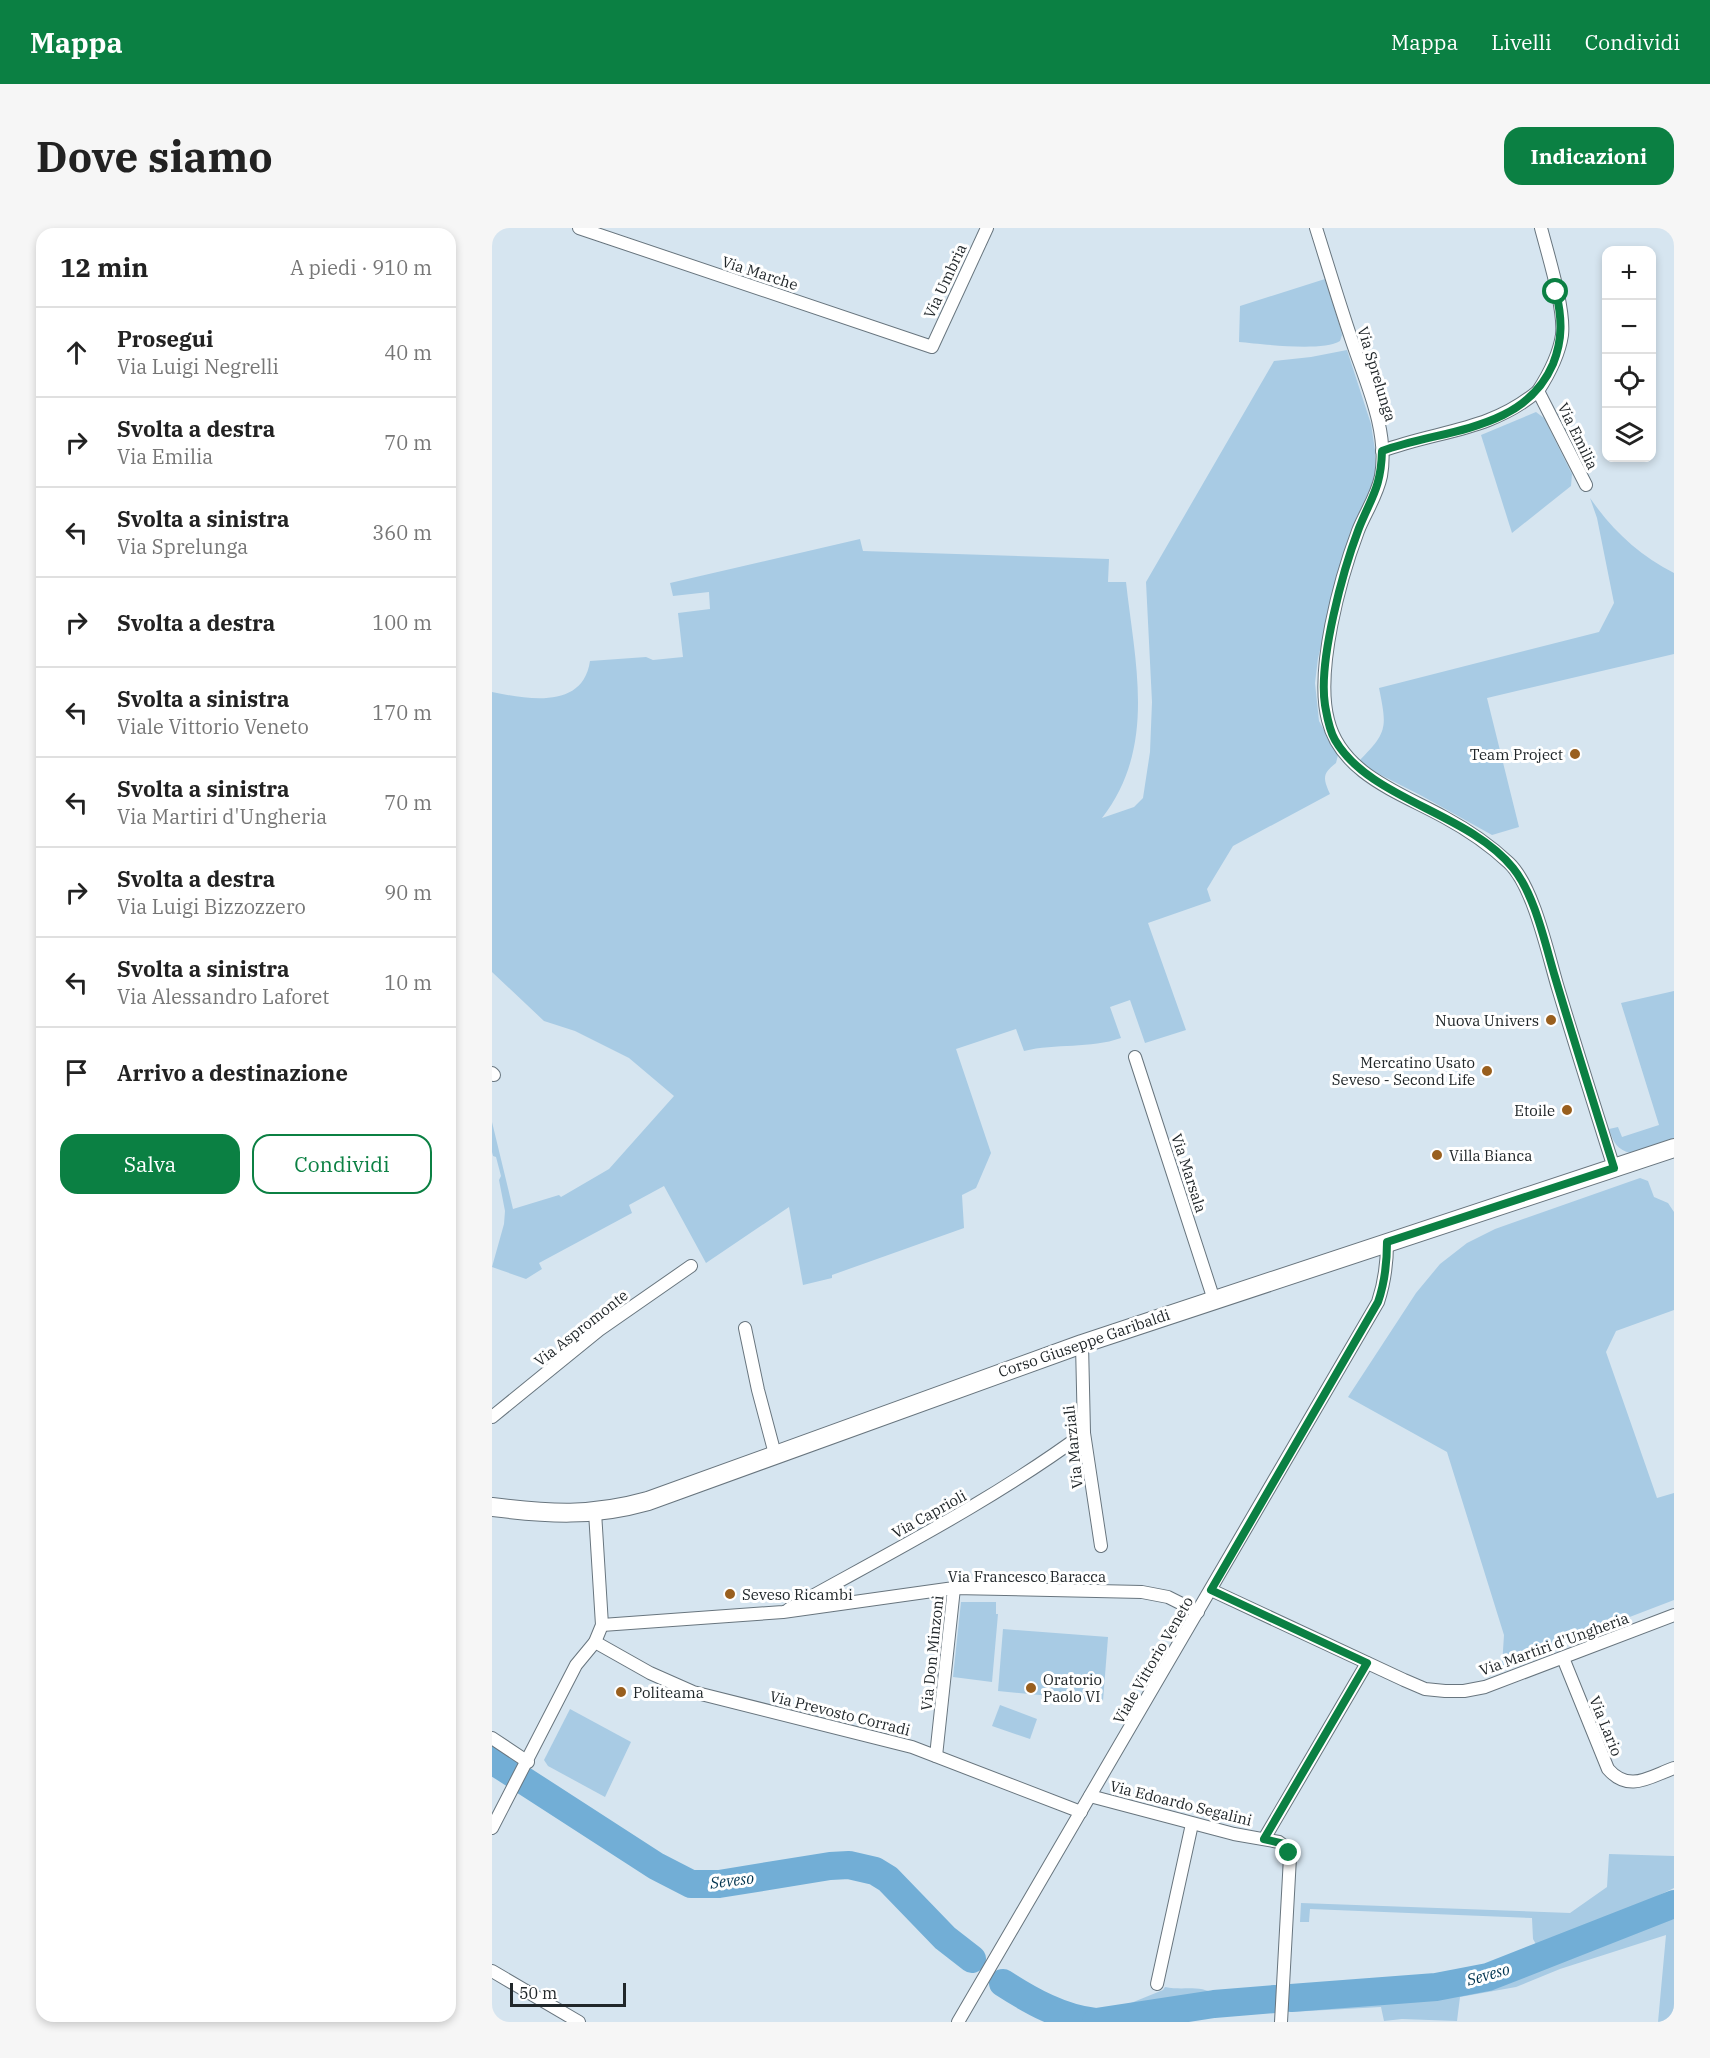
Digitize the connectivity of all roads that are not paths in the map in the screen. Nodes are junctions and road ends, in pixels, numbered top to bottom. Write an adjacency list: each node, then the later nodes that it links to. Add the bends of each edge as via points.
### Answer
1 (579, 228): 5 (street, Via Marche)
2 (987, 228): 5 (street, Via Umbria)
3 (1316, 228): 7 (street, Via Sprelunga, via 1368,387)
4 (1541, 228): 6 (street, via 1562,316 1562,334 1548,375)
5 (932, 347)
6 (1538, 391): 7 (street, via 1523,404 1486,423); 8 (street, Via Emilia)
7 (1382, 451): 11 (street, Via Sprelunga, via 1377,490 1356,536 1337,601 1326,661 1324,702 1328,721 1334,738 1360,770 1470,832 1512,866 1522,880)
8 (1586, 485)
9 (1135, 1057): 14 (street, Via Marsala)
10 (1674, 1148): 11 (main road, Corso Giuseppe Garibaldi)
11 (1614, 1168): 12 (main road, Corso Giuseppe Garibaldi)
12 (1387, 1242): 14 (main road, Corso Giuseppe Garibaldi); 24 (street, Viale Vittorio Veneto, via 1386,1275 1378,1302)
13 (691, 1266): 17 (street, Via Aspromonte, via 599,1330)
14 (1214, 1300): 16 (main road, Corso Giuseppe Garibaldi)
15 (745, 1328): 19 (street)
16 (1082, 1344): 18 (street, Via Marziali); 19 (main road, Corso Giuseppe Garibaldi)
17 (492, 1417)
18 (1084, 1433): 22 (street, Via Marziali); 25 (street, Via Caprioli, via 995,1493)
19 (775, 1454): 21 (main road, Corso Giuseppe Garibaldi, via 648,1501)
20 (492, 1507): 21 (main road, Corso Giuseppe Garibaldi, via 545,1513)
21 (595, 1512): 28 (street)
22 (1101, 1546)
23 (954, 1588): 25 (street, Via Francesco Baracca); 26 (street, Via Francesco Baracca, via 1142,1592 1168,1597); 33 (street, Via Don Minzoni)
24 (1211, 1590): 26 (street, Viale Vittorio Veneto); 31 (street, Via Martiri d'Ungheria)
25 (783, 1612): 28 (street, Via Francesco Baracca)
26 (1198, 1612): 36 (street, Viale Vittorio Veneto)
27 (1674, 1615): 30 (street, Via Martiri d'Ungheria)
28 (603, 1625): 29 (street)
29 (595, 1642): 33 (street, Via Prevosto Corradi, via 693,1692); 34 (street, via 576,1665)
30 (1563, 1658): 31 (street, Via Martiri d'Ungheria, via 1485,1687 1455,1691 1425,1689); 35 (street, Via Lario, via 1608,1769 1615,1777 1634,1783)
31 (1367, 1663): 40 (street)
32 (492, 1738): 34 (street)
33 (936, 1756): 37 (street, Via Prevosto Corradi)
34 (526, 1766): 39 (street)
35 (1674, 1768)
36 (1090, 1796): 37 (street, Viale Vittorio Veneto); 38 (street, Via Edoardo Segalini)
37 (1081, 1812): 45 (street, Viale Vittorio Veneto)
38 (1192, 1824): 40 (street, Via Edoardo Segalini); 42 (street)
39 (492, 1828)
40 (1264, 1839): 43 (street, Via Edoardo Segalini, via 1284,1844 1290,1857)
41 (492, 1971): 44 (street)
42 (1157, 1984)
43 (1282, 2017)
44 (579, 2022)
45 (958, 2022)

